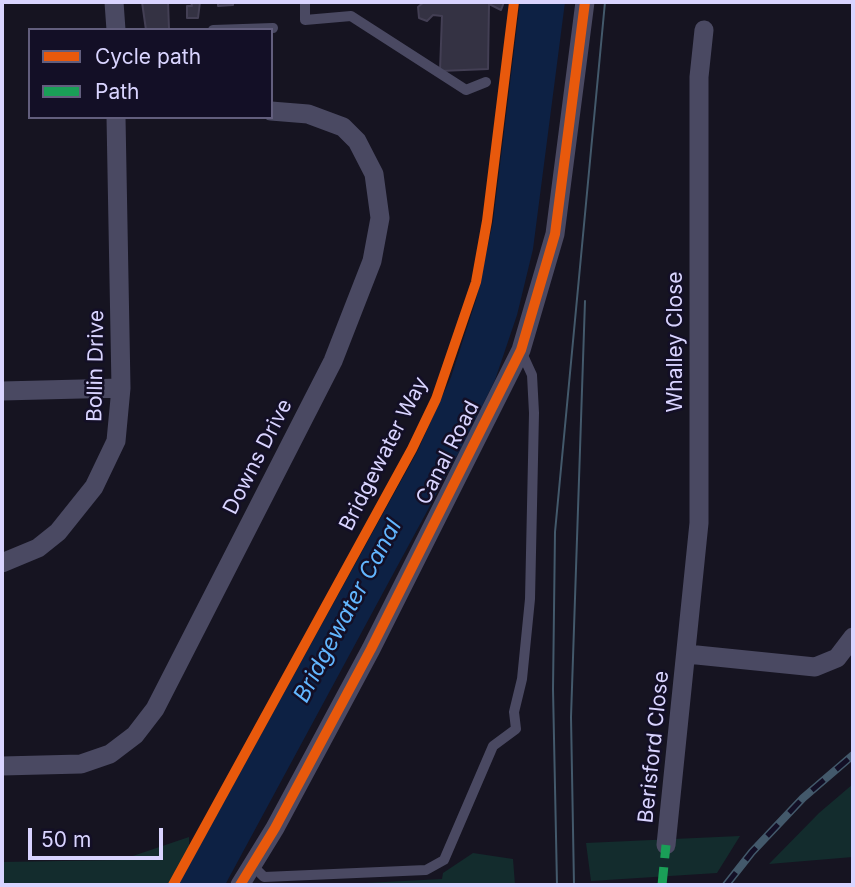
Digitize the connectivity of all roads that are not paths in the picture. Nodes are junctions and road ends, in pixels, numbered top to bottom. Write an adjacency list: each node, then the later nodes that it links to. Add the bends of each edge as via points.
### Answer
1 (114, 2): 4 (street)
2 (305, 2): 6 (lane, via 306,20 351,16 466,90)
3 (585, 2): 9 (street, Canal Road, via 555,234)
4 (116, 28)
5 (704, 30): 14 (street, Whalley Close, via 699,77 699,523)
6 (486, 82)
7 (273, 111): 15 (street, Downs Drive, via 308,114 344,127 374,174 380,218 372,261 333,360 155,709 135,735 110,754 80,764)
8 (116, 119): 10 (street, Bollin Drive)
9 (521, 350): 17 (street, Canal Road, via 371,649); 17 (lane, via 532,374 534,413 530,599 514,712 516,729 493,746 444,860 426,870 264,877)
10 (121, 388): 11 (street); 12 (street, Bollin Drive, via 116,441 94,487 47,543)
11 (2, 391)
12 (2, 563)
13 (853, 637): 14 (street, via 837,659 815,667)
14 (687, 654): 16 (street, Berisford Close)
15 (2, 766)
16 (666, 845)
17 (252, 866): 18 (street, Canal Road)
18 (240, 885)

